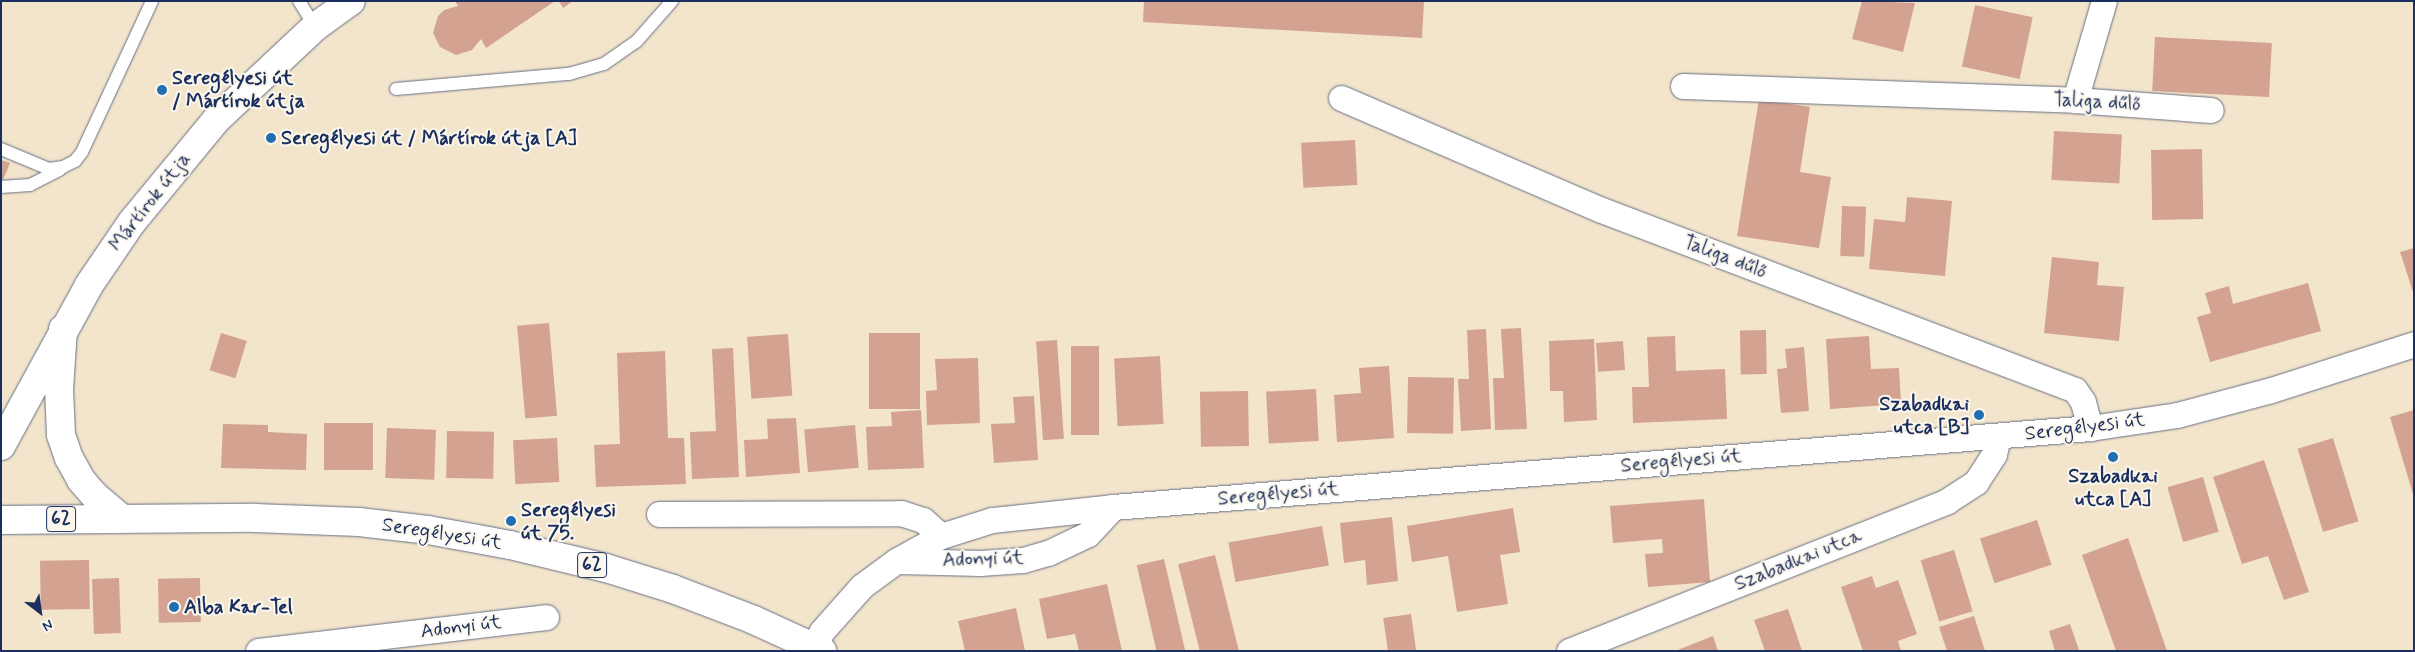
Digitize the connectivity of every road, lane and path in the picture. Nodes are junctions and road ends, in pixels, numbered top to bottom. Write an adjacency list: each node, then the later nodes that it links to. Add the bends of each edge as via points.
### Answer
1 (152, 1): 13 (lane, via 82,152 75,161)
2 (299, 1): 6 (lane)
3 (351, 1): 6 (main road, Mártírok útja)
4 (2104, 1): 10 (street)
5 (664, 5): 8 (lane, via 636,42 604,64 569,74)
6 (315, 27): 15 (main road, Mártírok útja, via 217,119 173,170 88,285)
7 (1683, 86): 10 (street, Taliga dűlő)
8 (396, 89)
9 (1341, 98): 17 (street, Taliga dűlő, via 1599,209 2075,390 2083,402)
10 (2075, 100): 11 (street, Taliga dűlő)
11 (2211, 110)
12 (1, 149): 13 (lane, via 48,169)
13 (63, 167): 14 (lane, via 30,185)
14 (1, 187)
15 (63, 329): 19 (main road, Mártírok útja); 22 (main road, via 59,389 61,435 82,480)
16 (2414, 344): 17 (street, Seregélyesi út, via 2271,390 2177,415)
17 (2090, 428): 18 (street, Seregélyesi út)
18 (1998, 436): 20 (street, Seregélyesi út); 29 (street, Szabadkai utca, via 1994,454 1976,482 1947,501)
19 (1, 446)
20 (1113, 507): 24 (street, Seregélyesi út, via 992,520); 25 (street, Adonyi út, via 1088,534 1048,554 1023,560 980,563)
21 (659, 514): 24 (street, via 901,513 923,520)
22 (121, 518): 23 (main road, Seregélyesi út / 62); 27 (main road, Seregélyesi út / 62, via 359,522 510,545 606,568 673,590)
23 (1, 520)
24 (941, 536): 25 (street, Seregélyesi út)
25 (896, 561): 27 (street, Seregélyesi út, via 862,586 822,631)
26 (546, 618): 28 (street, Adonyi út)
27 (818, 649)
28 (258, 651)
29 (1569, 651)

